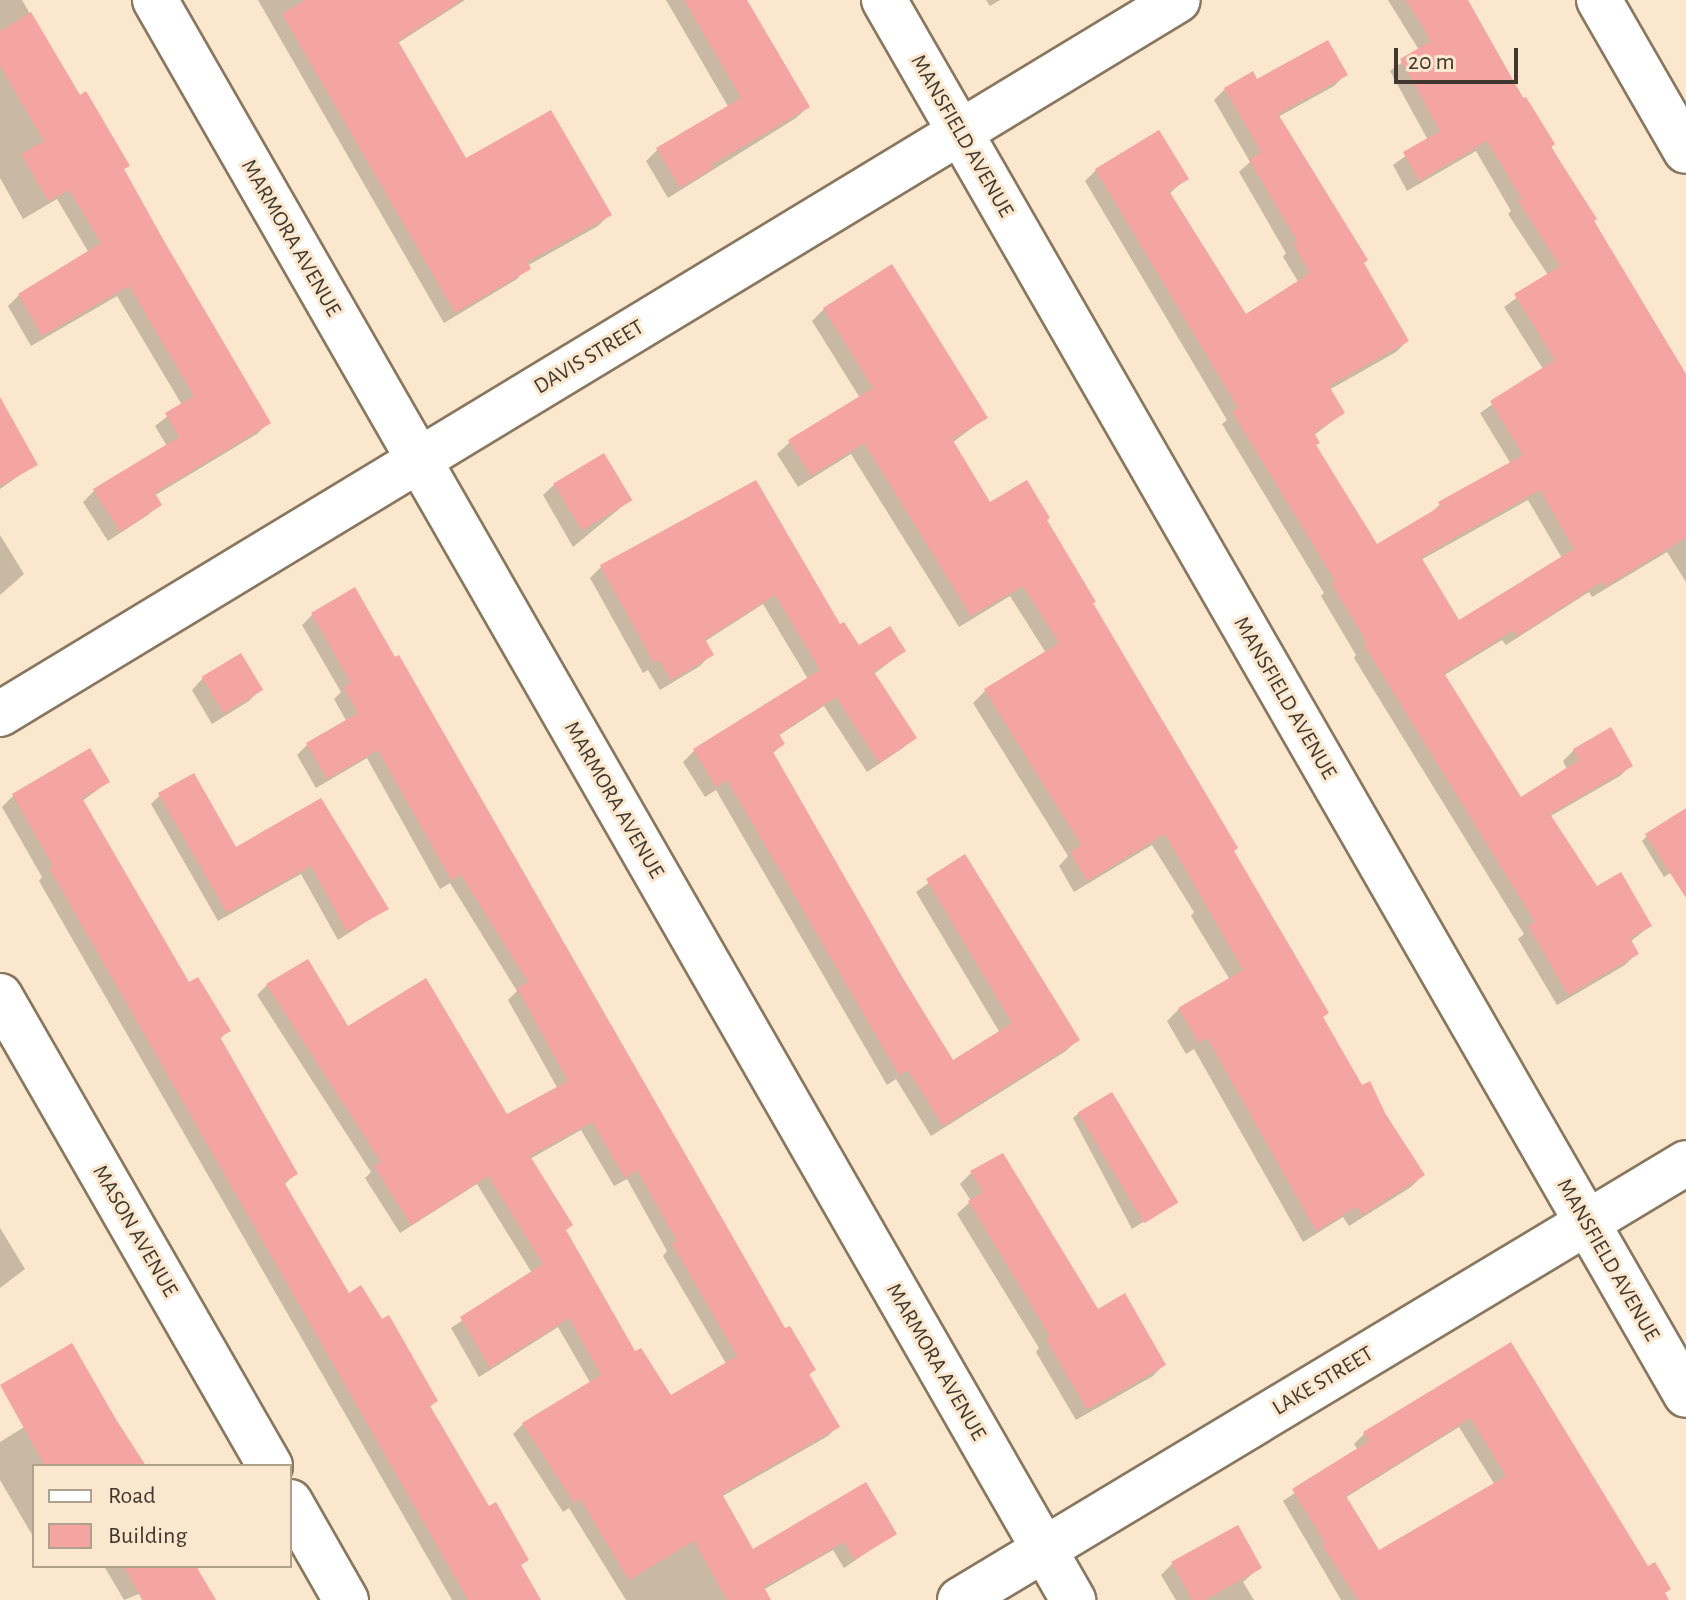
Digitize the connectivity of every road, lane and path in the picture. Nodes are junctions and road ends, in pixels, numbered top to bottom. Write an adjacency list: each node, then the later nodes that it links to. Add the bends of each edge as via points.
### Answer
1 (155, 0): 7 (street, MARMORA AVENUE)
2 (884, 0): 5 (street, MANSFIELD AVENUE)
3 (1178, 0): 5 (street, DAVIS STREET)
4 (1599, 0): 6 (street)
5 (960, 132): 7 (street, DAVIS STREET); 11 (street, MANSFIELD AVENUE)
6 (1686, 151)
7 (419, 460): 8 (street, DAVIS STREET); 15 (street, MARMORA AVENUE)
8 (0, 714)
9 (0, 996): 13 (street, MASON AVENUE)
10 (1686, 1163): 11 (street, LAKE STREET)
11 (1587, 1223): 12 (street, MANSFIELD AVENUE); 15 (street, LAKE STREET)
12 (1686, 1395)
13 (269, 1464)
14 (292, 1506): 16 (street)
15 (1044, 1550): 17 (street, LAKE STREET); 18 (street, MARMORA AVENUE)
16 (346, 1600)
17 (960, 1600)
18 (1073, 1600)

